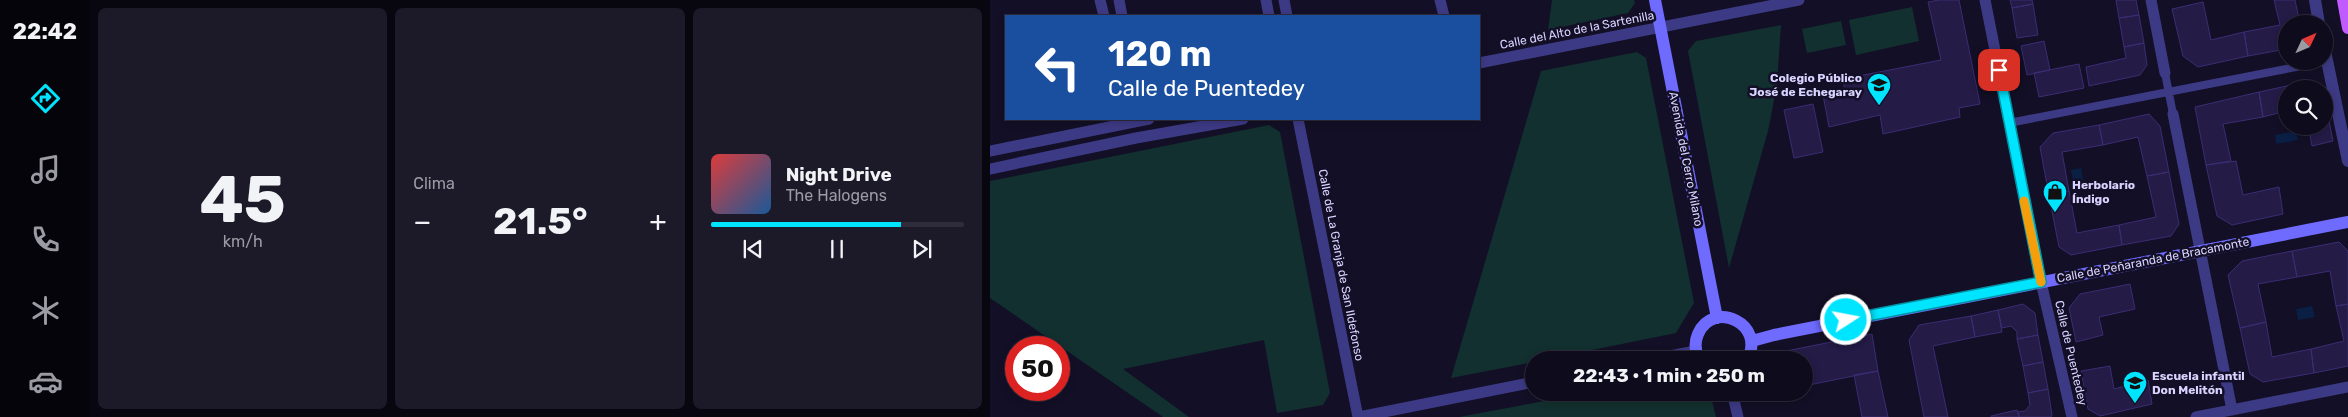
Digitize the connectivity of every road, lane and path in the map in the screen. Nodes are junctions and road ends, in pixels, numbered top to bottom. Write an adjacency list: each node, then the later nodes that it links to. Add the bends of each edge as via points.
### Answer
1 (1100, 0): 12 (street)
2 (1119, 0): 13 (street)
3 (1266, 0): 14 (street)
4 (1284, 0): 15 (street)
5 (1440, 0): 16 (street)
6 (1655, 0): 18 (main road, Avenida del Cerro Milano)
7 (1799, 0): 18 (street, Calle del Alto de la Sartenilla)
8 (1985, 0): 30 (street, Calle de Puentedey)
9 (2151, 0): 23 (street)
10 (2315, 0): 17 (street)
11 (2343, 0): 19 (main road)
12 (1104, 15)
13 (1122, 15)
14 (1269, 15)
15 (1287, 15)
16 (1444, 15)
17 (2318, 15)
18 (1660, 28): 20 (street, Calle del Alto de la Sartenilla); 38 (main road, Avenida del Cerro Milano)
19 (2348, 28)
20 (1480, 63)
21 (2281, 70): 24 (street)
22 (2329, 70): 33 (street)
23 (2165, 73): 24 (street)
24 (2169, 92): 25 (street); 30 (street)
25 (2173, 114): 36 (street)
26 (1145, 120): 31 (street)
27 (1237, 120): 31 (street)
28 (1298, 120): 46 (street, Calle de La Granja de San Ildefonso)
29 (1125, 121): 31 (street); 32 (street)
30 (2009, 123): 37 (street, Calle de Puentedey)
31 (1136, 138): 34 (street)
32 (990, 151)
33 (2348, 161)
34 (990, 169)
35 (2348, 222): 36 (main road, Calle de Peñaranda de Bracamonte)
36 (2200, 250): 37 (main road, Calle de Peñaranda de Bracamonte); 45 (street)
37 (2041, 282): 39 (main road, Calle de Peñaranda de Bracamonte); 48 (street, Calle de Puentedey)
38 (1717, 318): 39 (main road, via 1736,319 1749,332); 40 (main road, via 1710,320 1698,333)
39 (1752, 341): 41 (main road)
40 (1697, 351)
41 (1751, 351)
42 (1525, 384): 46 (street)
43 (2348, 387): 45 (street)
44 (1734, 401): 47 (street)
45 (2232, 410): 49 (street)
46 (1359, 417)
47 (1738, 417)
48 (2072, 417)
49 (2196, 417)

